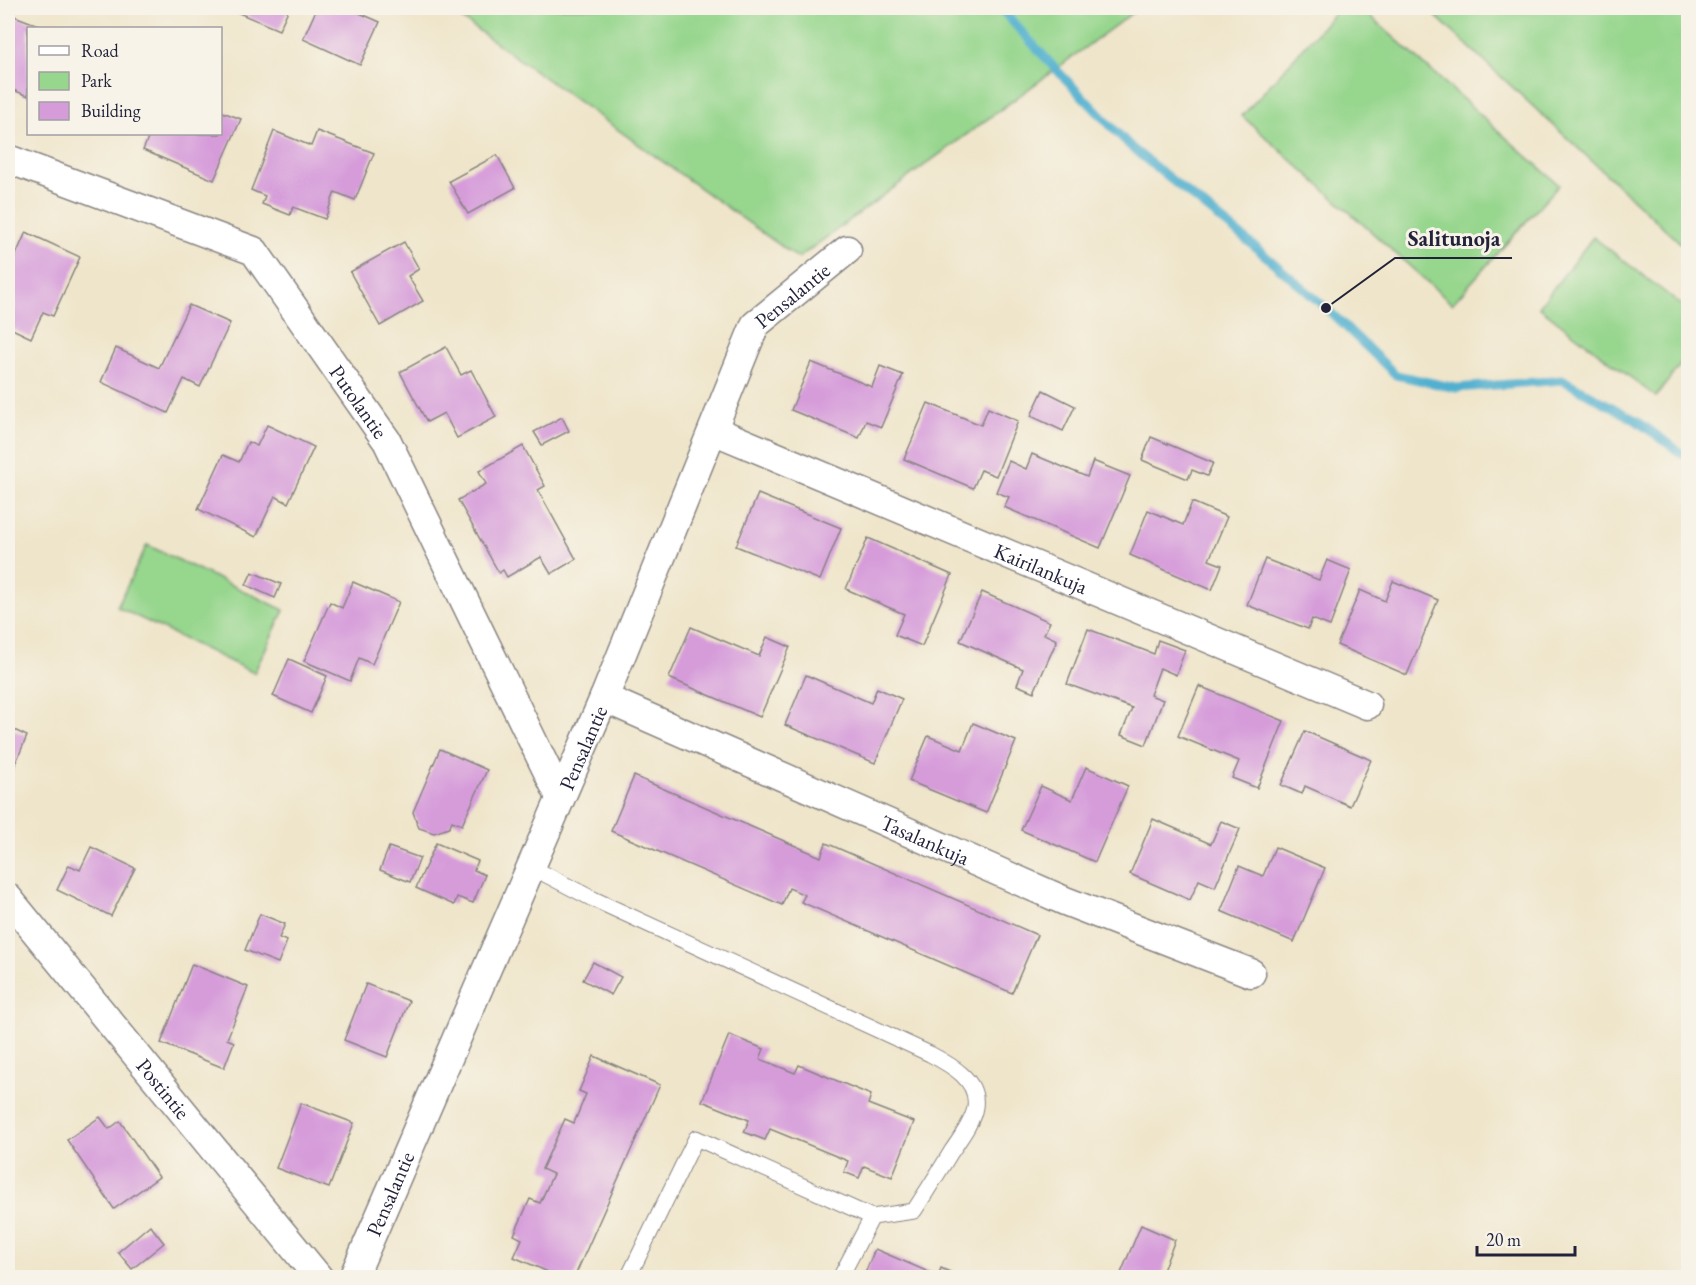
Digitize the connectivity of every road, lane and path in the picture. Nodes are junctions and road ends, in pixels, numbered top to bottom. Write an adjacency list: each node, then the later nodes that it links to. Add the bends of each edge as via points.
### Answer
1 (8, 159): 6 (street, Putolantie, via 255,251 387,441)
2 (848, 250): 3 (street, Pensalantie, via 755,325)
3 (713, 430): 4 (street, Pensalantie); 5 (street, Kairilankuja)
4 (604, 698): 6 (street, Pensalantie); 9 (street, Tasalankuja, via 1065,901)
5 (1367, 705)
6 (560, 797): 7 (street, Pensalantie)
7 (531, 867): 10 (lane, via 930,1054 963,1075 975,1096 975,1108 914,1211); 12 (street, Pensalantie)
8 (8, 898): 11 (street, Postintie)
9 (1251, 973)
10 (872, 1217): 13 (lane, via 696,1138); 14 (lane)
11 (319, 1278)
12 (353, 1278)
13 (628, 1278)
14 (840, 1278)

